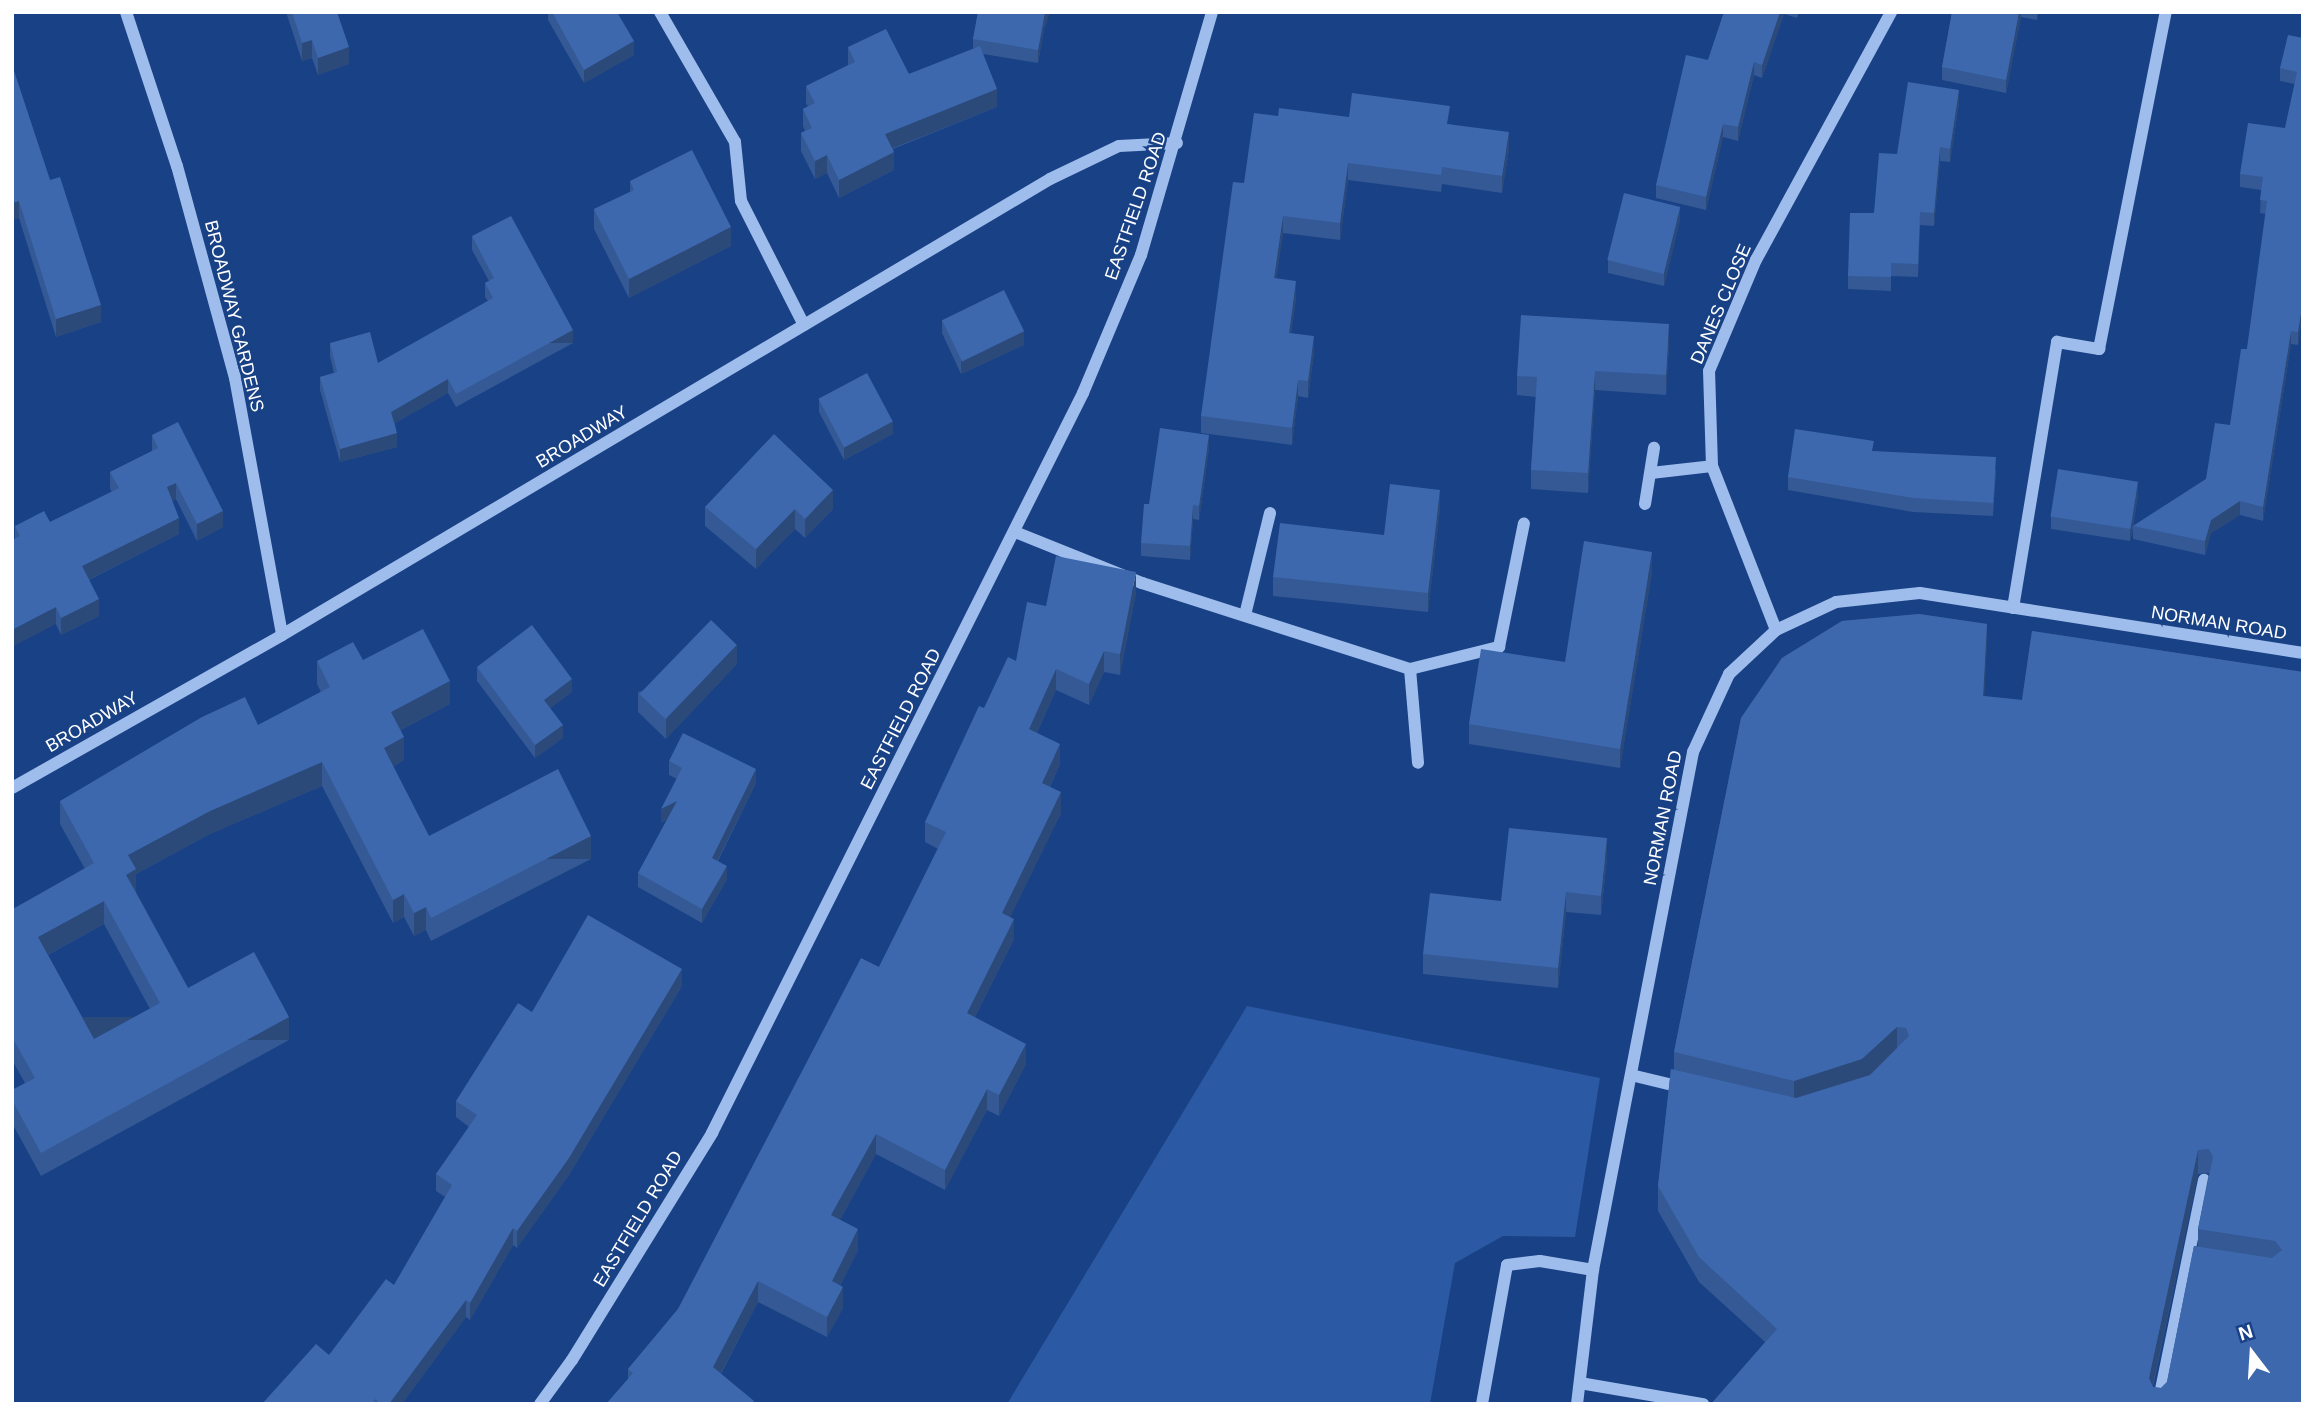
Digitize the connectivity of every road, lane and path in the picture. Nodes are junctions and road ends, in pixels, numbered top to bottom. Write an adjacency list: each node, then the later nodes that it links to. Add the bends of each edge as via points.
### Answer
1 (126, 12): 18 (street, BROADWAY GARDENS, via 177,166 235,378)
2 (660, 12): 7 (street, via 735,142 741,201)
3 (1212, 12): 6 (street, EASTFIELD ROAD)
4 (1891, 12): 9 (street, DANES CLOSE, via 1756,260 1709,371)
5 (2166, 12): 15 (street, via 2099,349 2057,342)
6 (1177, 143): 7 (street, BROADWAY, via 1119,146 1096,157); 14 (street, EASTFIELD ROAD, via 1141,255 1083,393)
7 (804, 325): 18 (street, BROADWAY)
8 (1654, 448): 10 (street)
9 (1712, 466): 10 (street); 17 (street, DANES CLOSE)
10 (1651, 473): 11 (street)
11 (1644, 503)
12 (1270, 513): 16 (street)
13 (1524, 523): 20 (street, via 1500,647)
14 (1015, 532): 16 (street, via 1142,583); 28 (street, EASTFIELD ROAD, via 712,1132 572,1360)
15 (2013, 608): 17 (street, NORMAN ROAD, via 1908,594 1836,602); 19 (street, NORMAN ROAD)
16 (1245, 615): 20 (street)
17 (1776, 630): 23 (street, NORMAN ROAD, via 1729,674 1693,752)
18 (282, 635): 22 (street, BROADWAY)
19 (2303, 653)
20 (1409, 668): 21 (street)
21 (1418, 763)
22 (12, 788)
23 (1631, 1075): 24 (street); 26 (street, NORMAN ROAD)
24 (1703, 1092)
25 (2204, 1180): 32 (street, via 2195,1262)
26 (1593, 1270): 27 (street, NORMAN ROAD); 29 (street, via 1540,1261 1507,1265)
27 (1580, 1383): 30 (street, NORMAN ROAD); 31 (street)
28 (540, 1404)
29 (1482, 1404)
30 (1577, 1404)
31 (1703, 1404)
32 (2158, 1404)

